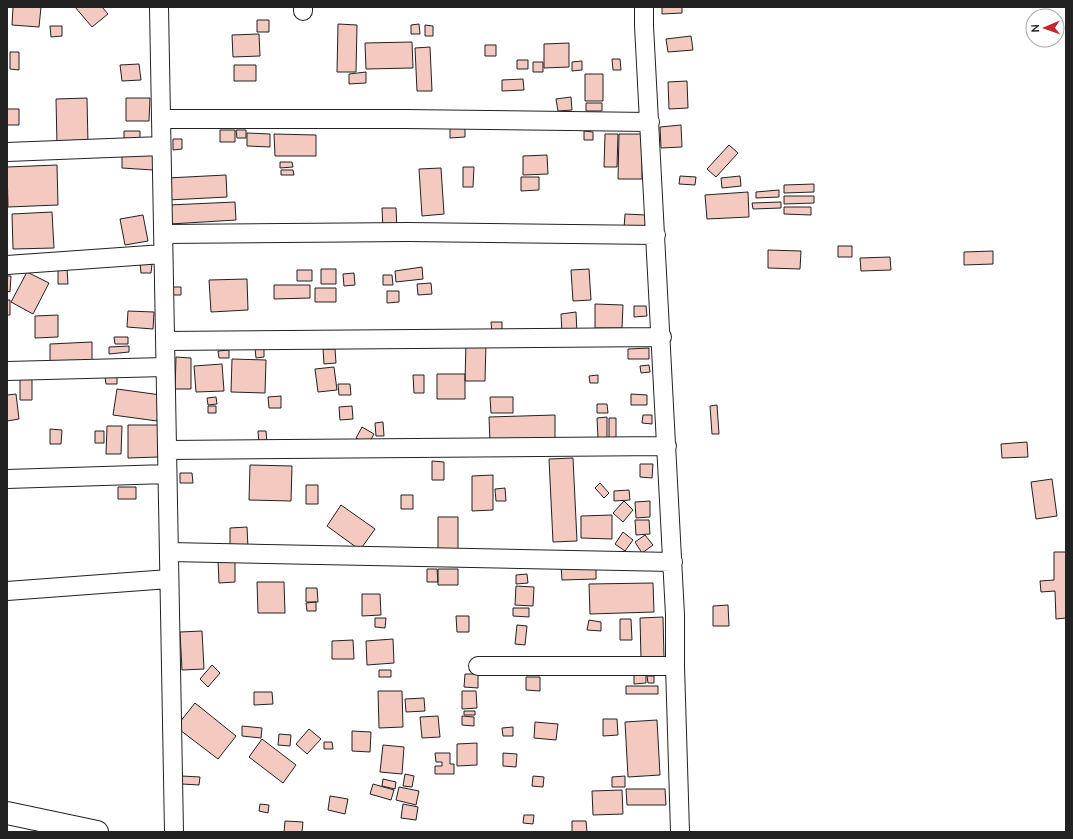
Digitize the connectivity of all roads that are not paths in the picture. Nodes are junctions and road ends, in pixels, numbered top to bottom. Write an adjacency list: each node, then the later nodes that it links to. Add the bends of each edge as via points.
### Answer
1 (159, 7): 3 (street)
2 (644, 7): 4 (street)
3 (161, 120): 4 (street, via 406,119); 5 (street)
4 (650, 122): 8 (street)
5 (161, 146): 6 (street); 7 (street)
6 (7, 152)
7 (163, 234): 8 (street, via 408,232); 9 (street)
8 (656, 235): 11 (street)
9 (163, 254): 10 (street); 12 (street)
10 (7, 265)
11 (662, 337): 12 (street); 15 (street)
12 (165, 342): 13 (street)
13 (165, 367): 14 (street); 16 (street)
14 (7, 371)
15 (667, 446): 16 (street); 20 (street)
16 (167, 450): 17 (street)
17 (167, 474): 18 (street); 19 (street)
18 (7, 479)
19 (169, 552): 20 (street); 21 (street)
20 (673, 562): 24 (street)
21 (169, 579): 22 (street); 27 (street)
22 (7, 591)
23 (478, 666): 24 (street)
24 (675, 666): 28 (street)
25 (7, 813): 26 (highway)
26 (98, 832)
27 (174, 832)
28 (680, 832)

